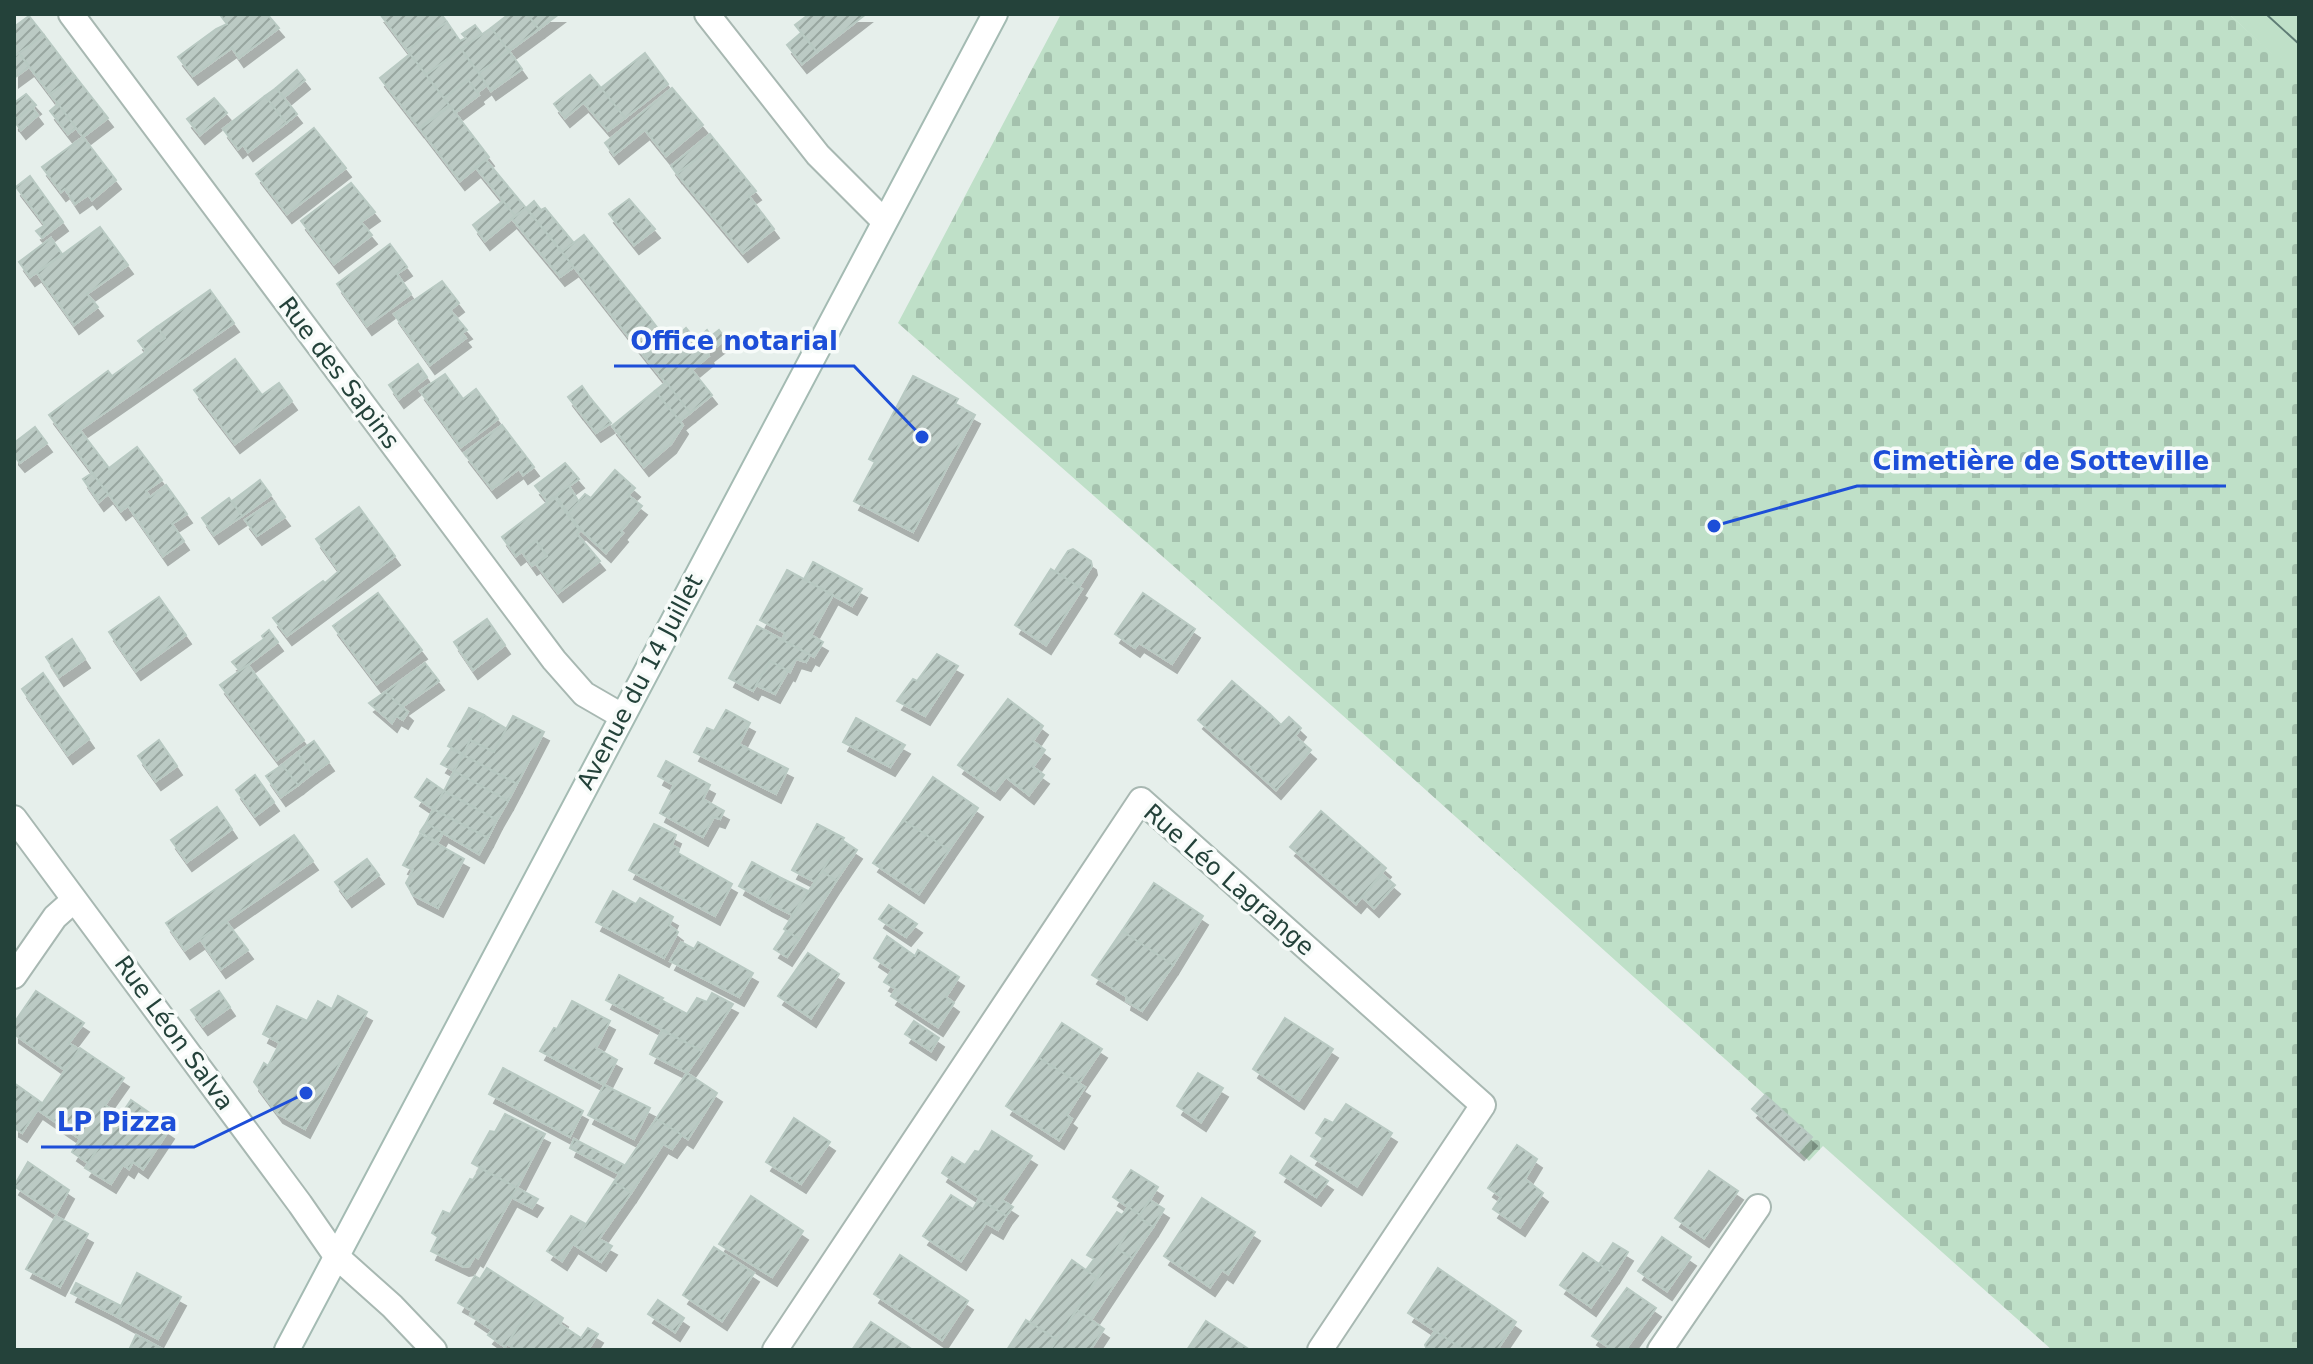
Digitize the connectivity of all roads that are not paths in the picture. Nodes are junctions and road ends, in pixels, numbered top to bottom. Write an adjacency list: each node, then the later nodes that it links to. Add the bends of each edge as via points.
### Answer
1 (71, 14): 5 (street, Rue des Sapins, via 554,660 584,694)
2 (707, 14): 4 (street, via 818,155)
3 (995, 14): 4 (street, Avenue du 14 Juillet)
4 (884, 221): 5 (street, Avenue du 14 Juillet)
5 (622, 716): 10 (street, Avenue du 14 Juillet)
6 (14, 818): 7 (street, Rue Léon Salva)
7 (74, 900): 8 (street, via 55,917); 10 (street, Rue Léon Salva)
8 (14, 976)
9 (1758, 1207): 15 (street)
10 (336, 1256): 11 (street, Avenue du 14 Juillet); 12 (street, Rue Léon Salva)
11 (287, 1350)
12 (434, 1350)
13 (775, 1350): 14 (street, Rue Léo Lagrange, via 1141,800 1483,1105)
14 (1320, 1350)
15 (1660, 1350)

